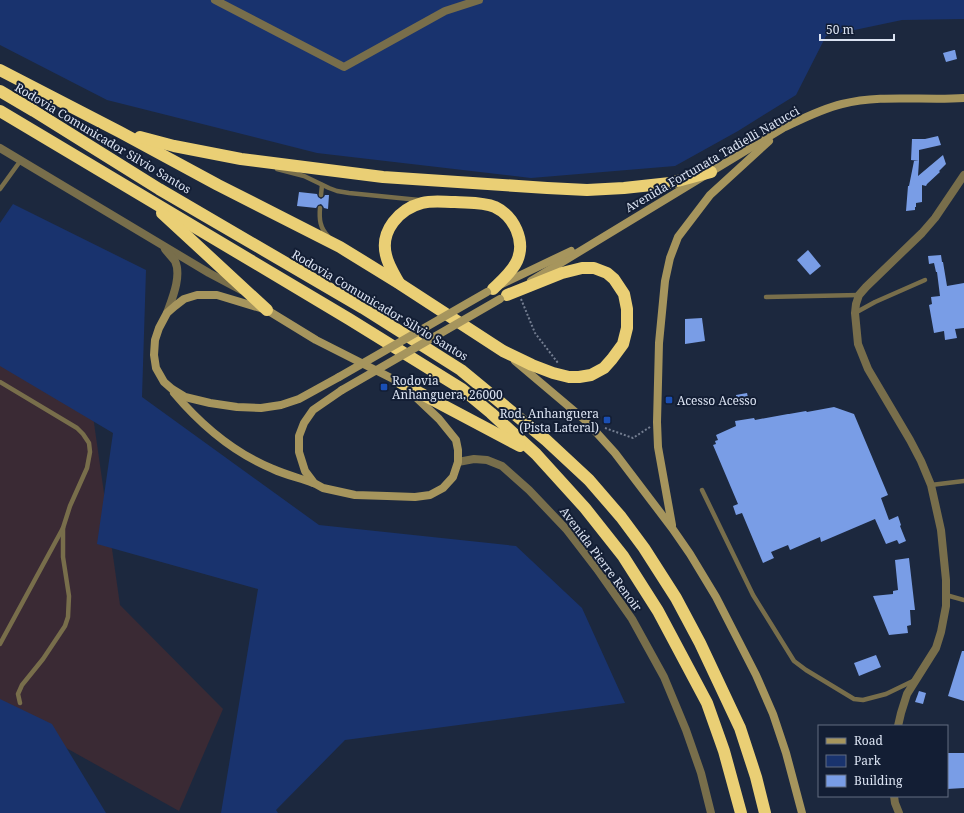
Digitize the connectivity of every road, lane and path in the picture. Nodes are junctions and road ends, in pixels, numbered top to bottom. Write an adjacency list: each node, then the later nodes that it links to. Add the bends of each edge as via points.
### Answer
1 (215, 0): 2 (street, via 344,67 445,11)
2 (479, 0)
3 (0, 70): 8 (highway)
4 (0, 91): 57 (highway, Rodovia Comunicador Silvio Santos, via 461,370 546,440 589,480 644,548 676,598 700,643 740,728)
5 (964, 98): 7 (main road, Avenida Fortunata Tadielli Natucci, via 868,99 849,102 815,112)
6 (0, 111): 17 (highway)
7 (783, 128): 12 (main road, Avenida Fortunata Tadielli Natucci); 39 (main road, via 710,195 678,237 664,281)
8 (120, 132): 10 (highway); 22 (highway)
9 (0, 148): 11 (street)
10 (241, 159): 12 (highway, via 383,177 587,190 670,183); 14 (lane, via 304,176)
11 (21, 160): 15 (lane); 21 (street)
12 (711, 172): 20 (main road, Avenida Fortunata Tadielli Natucci)
13 (964, 175): 27 (street, via 922,233)
14 (322, 185): 16 (lane); 18 (lane, via 349,193)
15 (0, 189)
16 (321, 194)
17 (144, 196): 28 (highway); 40 (highway, via 462,389)
18 (433, 202): 24 (highway, via 411,207 399,215 391,225 385,246 386,255); 25 (highway, via 476,203 494,207 513,223 519,241 517,260)
19 (320, 208): 22 (lane, via 322,229)
20 (615, 230): 25 (main road, Avenida Fortunata Tadielli Natucci); 26 (main road, Avenida Fortunata Tadielli Natucci)
21 (162, 245): 28 (street); 32 (street, via 175,262 177,270 174,294)
22 (340, 246): 24 (highway)
23 (925, 280): 31 (lane)
24 (400, 284): 33 (highway)
25 (490, 290): 37 (main road, Avenida Fortunata Tadielli Natucci, bridge, via 299,399 281,405 261,408 237,407 186,397)
26 (508, 295): 34 (path); 34 (highway, via 562,273 582,268 594,268 614,279 624,294 627,309 627,328 623,344 604,368 591,375); 43 (main road, Avenida Fortunata Tadielli Natucci, bridge, via 342,390 313,410 299,436 299,452 304,471)
27 (859, 295): 29 (lane); 31 (street)
28 (252, 296): 30 (highway)
29 (766, 297)
30 (267, 310): 32 (main road, via 217,295 197,295 184,299); 36 (main road, via 316,340)
31 (855, 312): 44 (street, via 858,344 868,369 910,440)
32 (167, 313): 37 (main road, via 155,340 154,355 156,368 164,382)
33 (503, 351): 34 (highway, via 532,365); 38 (main road)
34 (569, 377)
35 (0, 382): 46 (lane, via 77,428 89,443 87,468)
36 (401, 383): 40 (highway); 41 (main road, via 449,430 456,440)
37 (172, 389): 43 (main road, via 187,408 234,448 273,470)
38 (586, 421): 39 (path, via 633,438); 47 (main road, via 616,453)
39 (657, 422): 47 (main road, via 658,447)
40 (536, 454): 56 (highway, via 585,508 623,556 658,611 707,703 724,751)
41 (458, 462): 43 (main road, via 453,477 443,488 430,495 355,495 323,488); 55 (street, Avenida Pierre Renoir, via 481,459 502,466 567,530 597,569 632,619 664,677 701,772)
42 (964, 481): 44 (lane)
43 (314, 483)
44 (931, 485): 48 (street, via 941,530)
45 (702, 490): 51 (lane, via 753,595 794,661 854,699 863,700 886,694)
46 (63, 528): 50 (lane); 52 (lane, via 63,557 69,596 68,617 65,626 43,659 22,685 18,694)
47 (672, 528): 58 (main road, via 716,597 756,675 786,753)
48 (946, 594): 49 (lane); 51 (street, via 940,637)
49 (964, 600)
50 (0, 644)
51 (916, 679): 53 (street, via 907,694)
52 (20, 703)
53 (898, 725)
54 (894, 797): 59 (street)
55 (711, 813)
56 (741, 813)
57 (765, 813)
58 (802, 813)
59 (899, 813)

